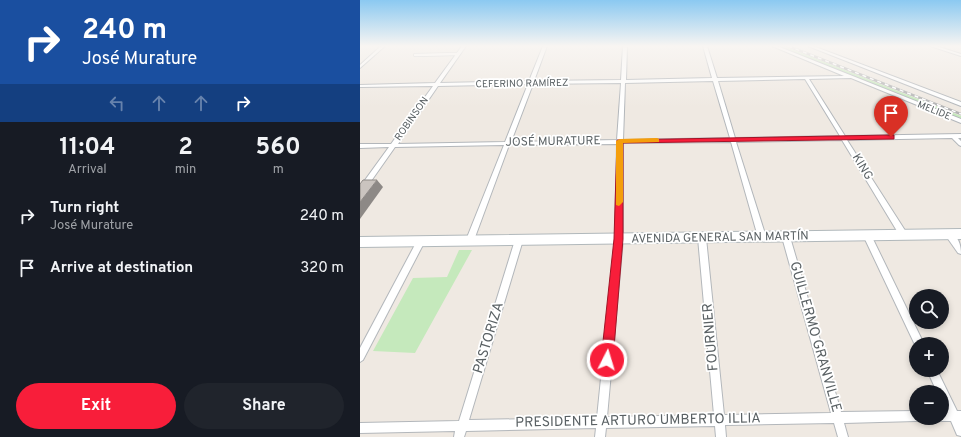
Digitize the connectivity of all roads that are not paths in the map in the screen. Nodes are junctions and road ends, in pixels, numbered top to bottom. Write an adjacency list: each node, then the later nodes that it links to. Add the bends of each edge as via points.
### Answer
1 (449, 66): 12 (street, ROBINSON)
2 (537, 66): 11 (street)
3 (623, 66): 10 (street)
4 (711, 66): 9 (street)
5 (825, 66): 7 (street, MELIDE)
6 (863, 66): 14 (street)
7 (852, 77): 8 (street, CEFERINO RAMÍREZ); 15 (street, MELIDE)
8 (807, 79): 9 (street, CEFERINO RAMÍREZ); 18 (street, KING)
9 (715, 80): 10 (street, CEFERINO RAMÍREZ); 19 (street)
10 (622, 82): 11 (street, CEFERINO RAMÍREZ); 20 (street)
11 (531, 84): 12 (street, CEFERINO RAMÍREZ); 21 (street)
12 (436, 85): 13 (street, CEFERINO RAMÍREZ); 24 (street, ROBINSON)
13 (360, 86)
14 (961, 104)
15 (961, 121)
16 (953, 136): 17 (street, JOSÉ MURATURE); 18 (street, JOSÉ MURATURE); 22 (street)
17 (961, 136)
18 (844, 138): 19 (street, JOSÉ MURATURE); 26 (street, KING)
19 (733, 139): 20 (street, JOSÉ MURATURE); 29 (street)
20 (620, 141): 21 (street, JOSÉ MURATURE); 32 (street)
21 (507, 143): 24 (street, JOSÉ MURATURE); 33 (street)
22 (961, 144)
23 (360, 146): 24 (street, JOSÉ MURATURE)
24 (394, 146): 25 (street, ROBINSON)
25 (360, 192)
26 (903, 234): 27 (main road, AVENIDA GENERAL SAN MARTÍN); 28 (main road, AVENIDA GENERAL SAN MARTÍN)
27 (955, 234): 37 (street)
28 (867, 235): 30 (main road, AVENIDA GENERAL SAN MARTÍN); 38 (street)
29 (762, 237): 30 (main road, AVENIDA GENERAL SAN MARTÍN); 31 (main road, AVENIDA GENERAL SAN MARTÍN)
30 (786, 237): 41 (street, GUILLERMO GRANVILLE)
31 (702, 238): 32 (main road, AVENIDA GENERAL SAN MARTÍN); 45 (street, FOURNIER)
32 (619, 239): 34 (main road, AVENIDA GENERAL SAN MARTÍN); 44 (street)
33 (470, 240): 34 (main road, AVENIDA GENERAL SAN MARTÍN); 35 (main road, AVENIDA GENERAL SAN MARTÍN)
34 (519, 240): 46 (street, PASTORIZA)
35 (421, 241): 36 (main road, AVENIDA GENERAL SAN MARTÍN); 39 (street)
36 (360, 242)
37 (961, 251)
38 (916, 337)
39 (360, 357)
40 (936, 377): 43 (street)
41 (837, 416): 42 (street, PRESIDENTE ARTURO UMBERTO ILLIA); 45 (street, PRESIDENTE ARTURO UMBERTO ILLIA); 52 (street, GUILLERMO GRANVILLE)
42 (909, 416)
43 (957, 416): 48 (street)
44 (601, 421): 45 (street, PRESIDENTE ARTURO UMBERTO ILLIA); 46 (street, PRESIDENTE ARTURO UMBERTO ILLIA); 50 (street)
45 (719, 421): 51 (street, FOURNIER)
46 (462, 425): 47 (street, PRESIDENTE ARTURO UMBERTO ILLIA); 49 (street, PASTORIZA)
47 (360, 428)
48 (961, 431)
49 (458, 437)
50 (600, 437)
51 (721, 437)
52 (843, 437)

